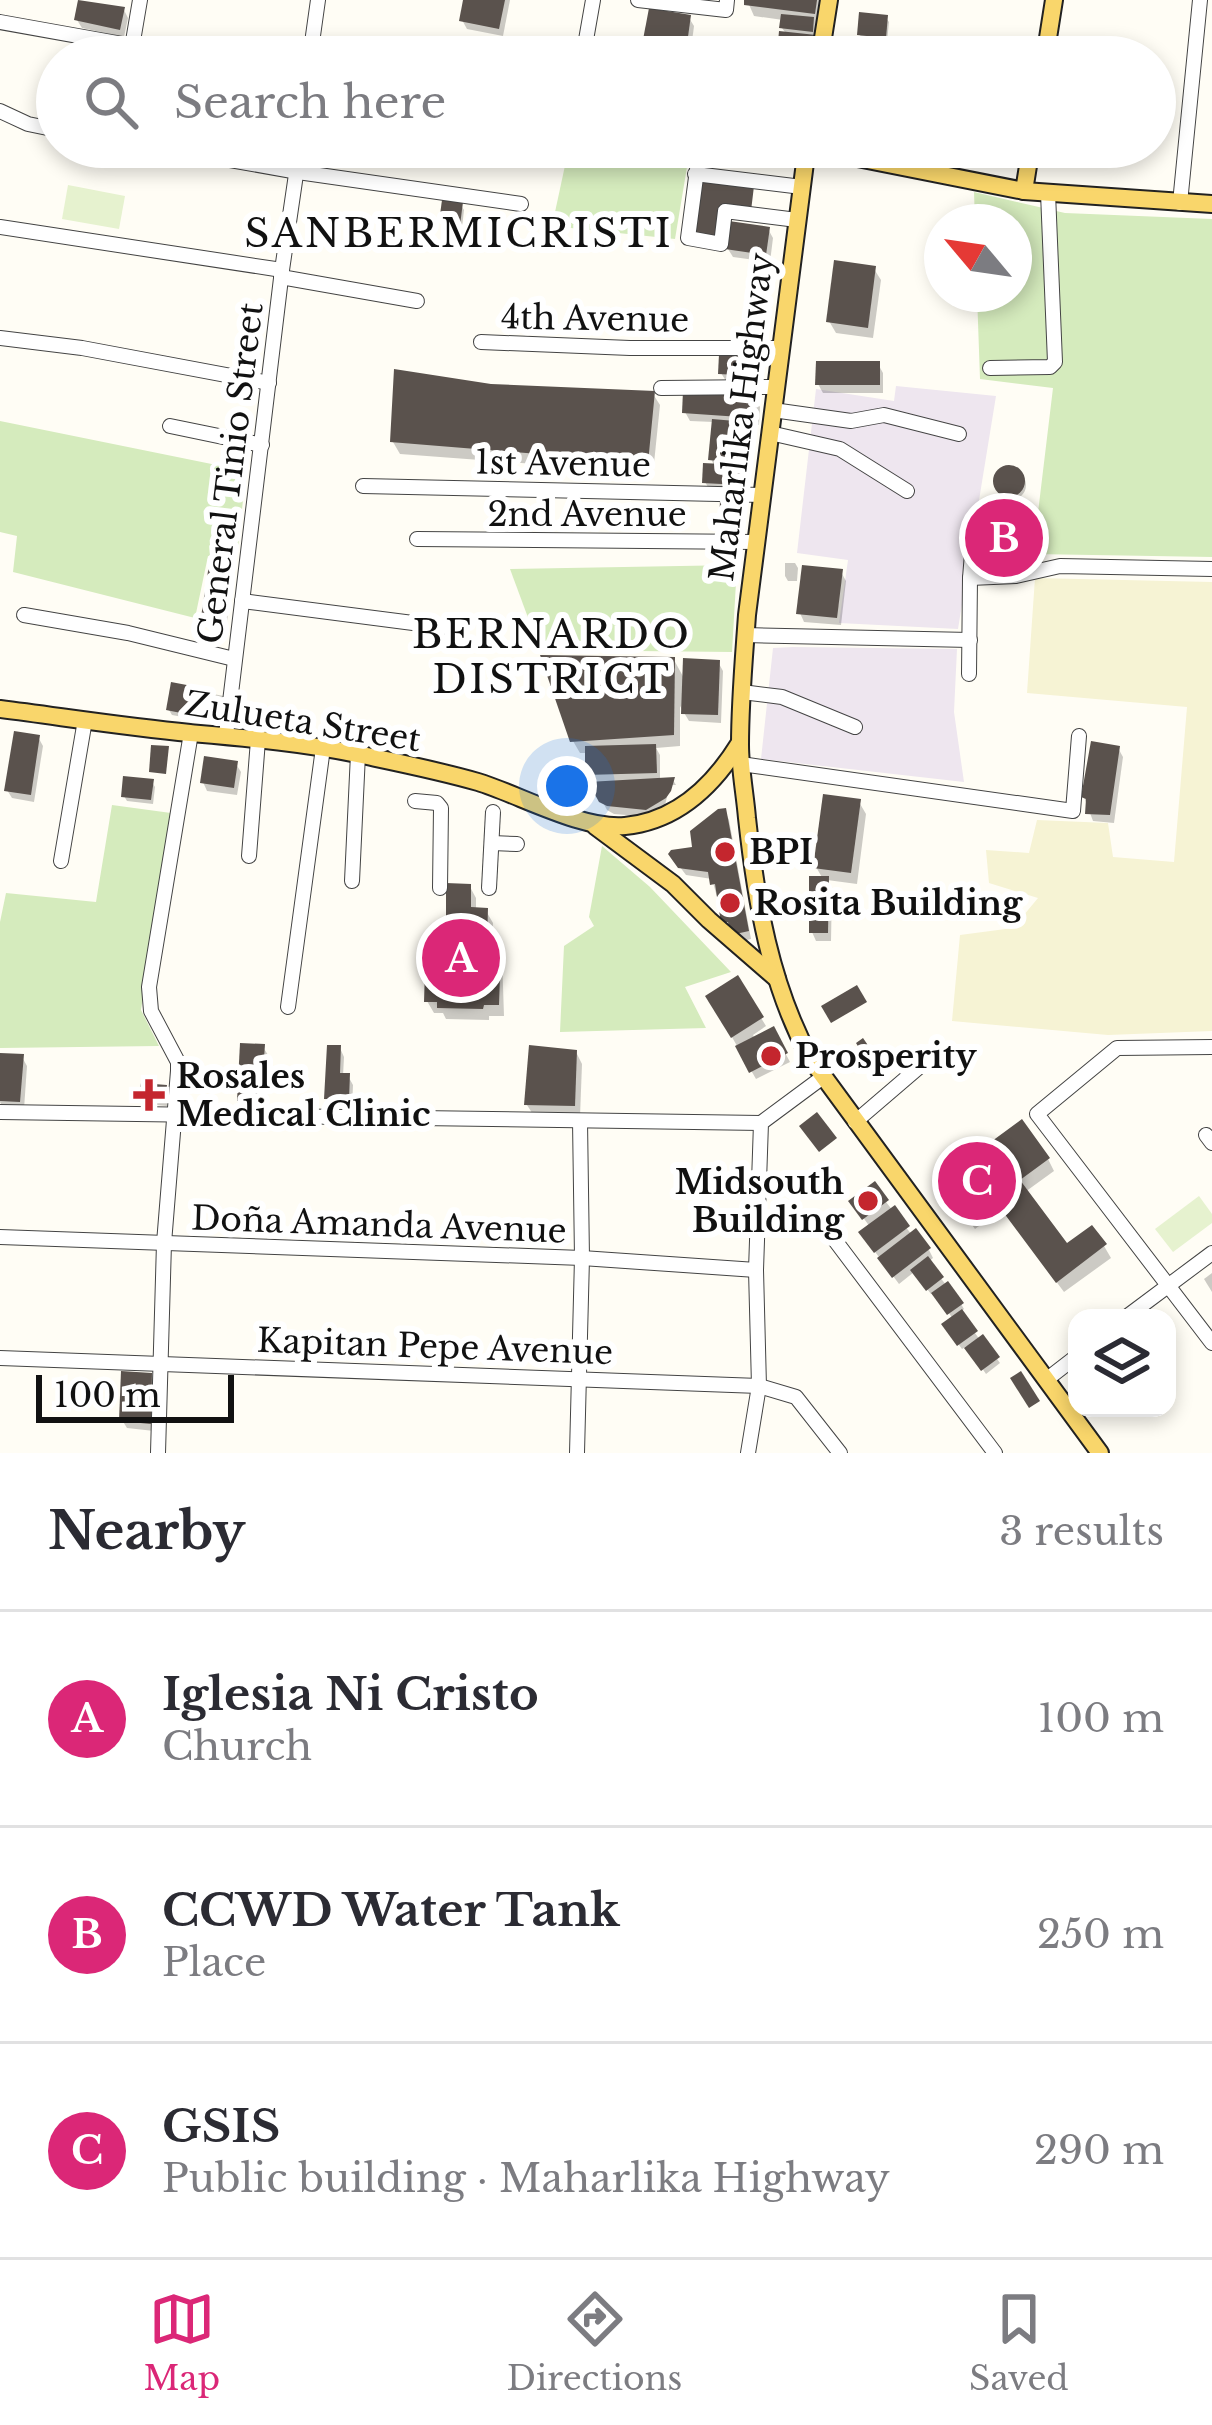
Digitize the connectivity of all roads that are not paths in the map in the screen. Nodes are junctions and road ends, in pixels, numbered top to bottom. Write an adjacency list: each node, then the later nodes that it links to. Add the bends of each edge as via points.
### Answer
1 (140, 0): 11 (street)
2 (318, 0): 12 (street)
3 (593, 0): 13 (street)
4 (638, 0): 5 (street, via 726,10)
5 (727, 0)
6 (829, 0): 14 (main road)
7 (1054, 0): 15 (main road)
8 (1200, 0): 29 (street)
9 (0, 22): 10 (street)
10 (73, 36)
11 (133, 36)
12 (313, 36)
13 (587, 36)
14 (823, 36)
15 (1048, 36)
16 (0, 111): 17 (street)
17 (36, 126)
18 (275, 168): 24 (street)
19 (298, 168): 24 (street, General Tinio Street)
20 (696, 168): 25 (street)
21 (804, 168): 26 (main road, Maharlika Highway)
22 (908, 168): 27 (main road)
23 (1028, 168): 27 (main road)
24 (298, 172): 30 (street); 34 (street, General Tinio Street)
25 (695, 174): 26 (street); 32 (street, via 688,238 721,244 725,211)
26 (802, 187): 32 (main road, Maharlika Highway)
27 (1024, 191): 28 (main road)
28 (1048, 193): 29 (main road); 39 (street, via 1055,362)
29 (1180, 203): 31 (main road)
30 (521, 204)
31 (1212, 205)
32 (797, 220): 38 (main road, Maharlika Highway)
33 (0, 227): 34 (street)
34 (282, 273): 35 (street); 40 (street, General Tinio Street)
35 (417, 301)
36 (0, 338): 40 (street)
37 (481, 342): 38 (street, 4th Avenue)
38 (779, 348): 41 (main road, Maharlika Highway)
39 (990, 368)
40 (268, 383): 47 (street, General Tinio Street)
41 (776, 387): 42 (street); 43 (main road, Maharlika Highway)
42 (661, 388)
43 (772, 410): 45 (main road, Maharlika Highway); 46 (street, via 851,422 884,416)
44 (170, 426): 47 (street)
45 (770, 433): 49 (street, via 840,449); 50 (main road, Maharlika Highway)
46 (959, 434)
47 (262, 445): 56 (street, General Tinio Street)
48 (363, 486): 50 (street, 1st Avenue)
49 (907, 491)
50 (762, 495): 53 (main road, Maharlika Highway)
51 (975, 517): 55 (street)
52 (417, 539): 53 (street, 2nd Avenue)
53 (756, 542): 59 (main road, Maharlika Highway)
54 (1212, 569): 55 (street, via 1060,566)
55 (970, 578): 60 (street)
56 (242, 601): 58 (street); 61 (street, General Tinio Street)
57 (24, 615): 61 (street)
58 (444, 627)
59 (746, 635): 60 (street); 63 (main road, Maharlika Highway)
60 (970, 640): 62 (street)
61 (234, 659): 68 (street, General Tinio Street)
62 (969, 674)
63 (742, 692): 66 (street, via 782,697); 71 (main road, Maharlika Highway)
64 (1, 715): 65 (main road, Zulueta Street)
65 (85, 719): 67 (main road, Zulueta Street); 81 (street)
66 (855, 727)
67 (191, 733): 68 (main road, Zulueta Street); 91 (street, via 149,987 151,1011 178,1063)
68 (226, 735): 70 (main road, Zulueta Street)
69 (1079, 736): 74 (street, via 1073,811)
70 (258, 740): 72 (main road, Zulueta Street); 80 (street)
71 (740, 743): 74 (main road, Maharlika Highway); 77 (main road, Zulueta Street, via 706,788 673,813 630,826)
72 (323, 748): 73 (main road, Zulueta Street); 86 (street)
73 (358, 754): 77 (main road, Zulueta Street, via 478,782); 82 (street)
74 (741, 764): 85 (main road, Maharlika Highway)
75 (415, 801): 83 (street, via 442,808)
76 (493, 812): 78 (street)
77 (589, 822): 85 (main road, Zulueta Street)
78 (492, 843): 79 (street); 84 (street)
79 (517, 844)
80 (249, 856)
81 (62, 861)
82 (352, 881)
83 (440, 888)
84 (489, 889)
85 (778, 979): 89 (main road, Maharlika Highway, via 794,1028)
86 (288, 1007)
87 (1212, 1047): 101 (street, via 1117,1048 1037,1114)
88 (926, 1062): 93 (street)
89 (824, 1077): 93 (main road, Maharlika Highway); 94 (street)
90 (0, 1112): 91 (street)
91 (173, 1114): 92 (street); 97 (street)
92 (580, 1121): 94 (street); 99 (street)
93 (855, 1122): 108 (main road, Maharlika Highway)
94 (761, 1123): 95 (street)
95 (760, 1219): 100 (street); 114 (street, via 801,1220 828,1231)
96 (0, 1237): 97 (street, Doña Amanda Avenue)
97 (164, 1244): 99 (street, Doña Amanda Avenue); 106 (street)
98 (1212, 1252): 101 (street)
99 (582, 1258): 100 (street, Doña Amanda Avenue); 107 (street)
100 (756, 1270): 109 (street)
101 (1168, 1285): 102 (street); 103 (street)
102 (1137, 1309)
103 (1212, 1343)
104 (0, 1358): 106 (street, Kapitan Pepe Avenue)
105 (1068, 1363): 108 (street)
106 (160, 1364): 107 (street, Kapitan Pepe Avenue); 110 (street)
107 (579, 1377): 109 (street, Kapitan Pepe Avenue); 111 (street)
108 (1046, 1380): 115 (main road, Maharlika Highway)
109 (759, 1386): 112 (street); 113 (street, Kapitan Pepe Avenue, via 796,1397)
110 (158, 1453)
111 (577, 1453)
112 (748, 1453)
113 (840, 1453)
114 (994, 1453)
115 (1100, 1453)

